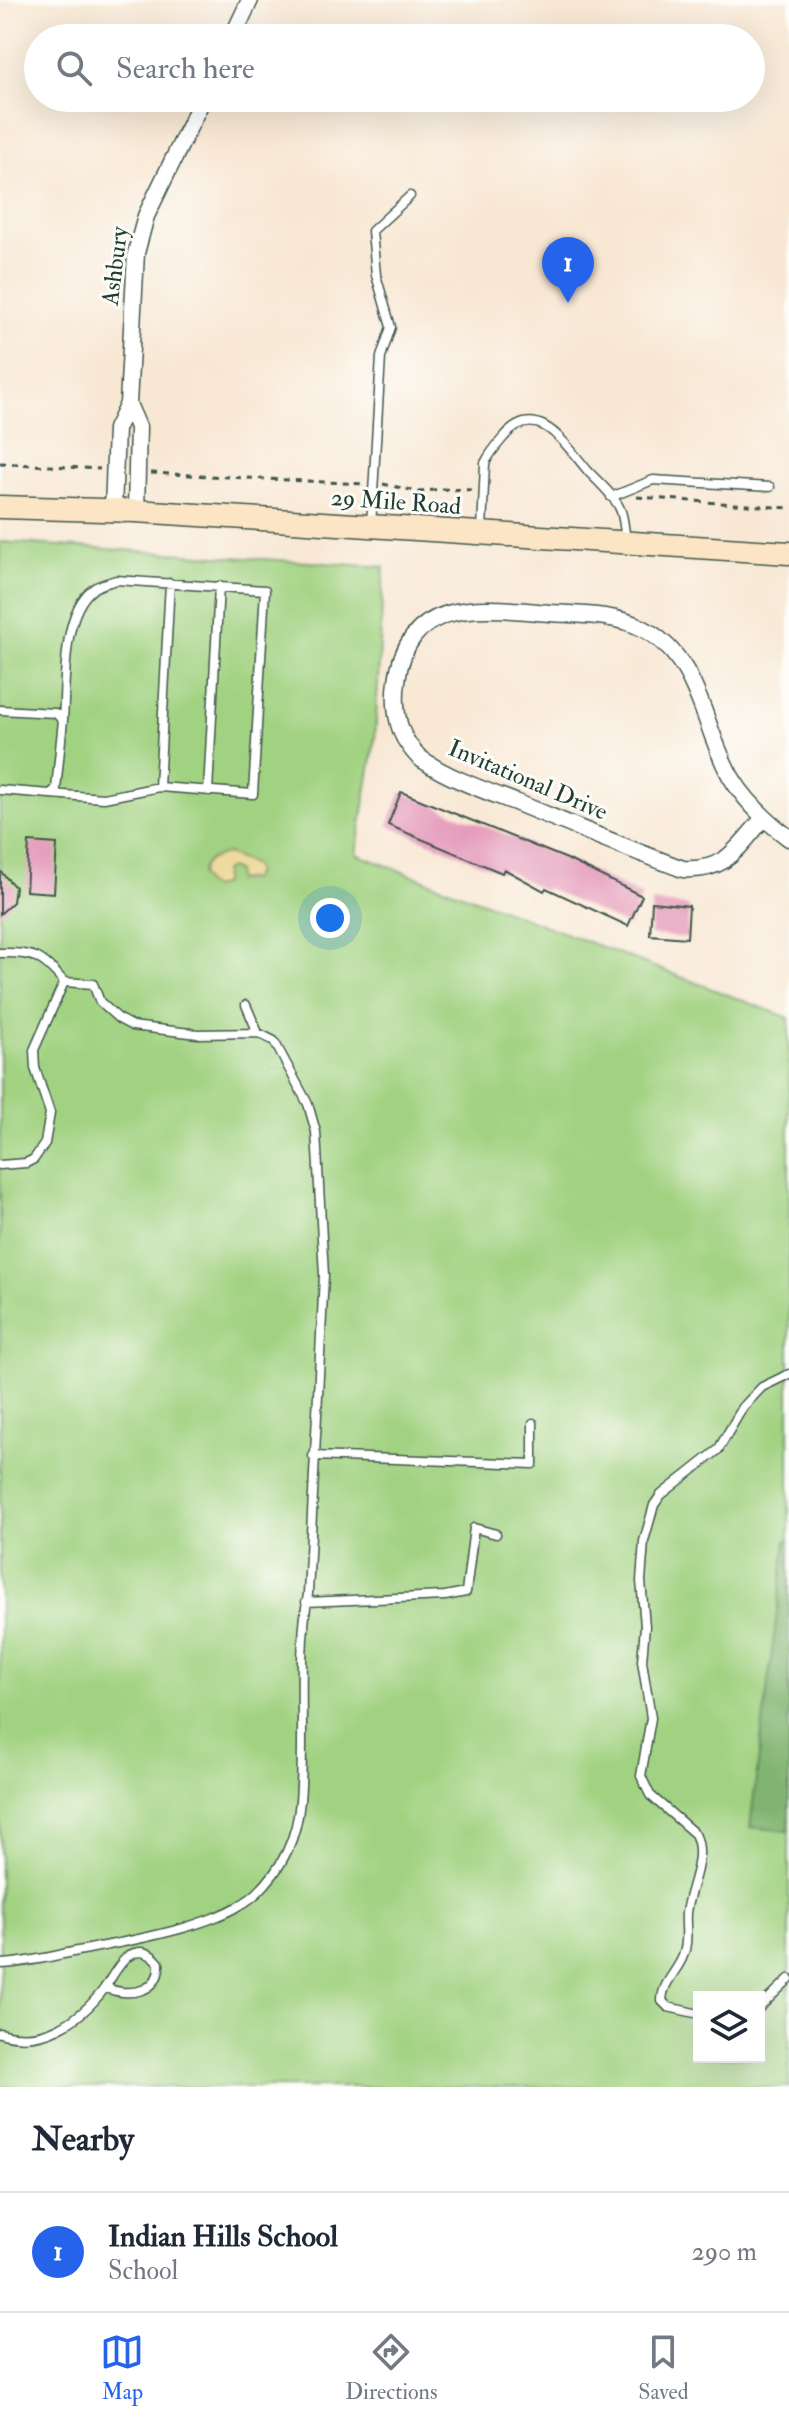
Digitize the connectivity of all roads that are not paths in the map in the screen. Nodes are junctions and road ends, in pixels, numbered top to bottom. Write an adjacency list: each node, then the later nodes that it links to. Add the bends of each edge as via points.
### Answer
1 (250, 0): 2 (street)
2 (239, 24)
3 (196, 112): 5 (street, Ashbury, via 140,234)
4 (410, 196): 11 (lane, via 372,231 376,275 391,327 381,357)
5 (128, 404): 9 (street, via 116,429); 10 (street, via 138,427)
6 (770, 487): 7 (lane, via 653,480)
7 (611, 497): 12 (lane, via 541,423 522,422 485,463); 13 (lane, via 620,508)
8 (0, 507): 9 (street, 29 Mile Road)
9 (113, 511): 10 (street, 29 Mile Road)
10 (136, 511): 11 (street, 29 Mile Road)
11 (371, 527): 12 (street, 29 Mile Road)
12 (482, 534): 13 (street, 29 Mile Road)
13 (627, 544): 14 (street, 29 Mile Road)
14 (789, 553)
15 (170, 583): 16 (lane); 18 (lane, via 116,580 94,588 80,604 70,627); 19 (lane)
16 (219, 586): 21 (lane); 21 (lane, via 265,590 253,794)
17 (0, 710): 18 (lane, via 55,713)
18 (63, 720): 22 (lane, via 56,789)
19 (159, 787): 21 (lane); 22 (lane, via 104,798)
20 (0, 790): 22 (lane)
21 (208, 791)
22 (50, 794)
23 (763, 819): 23 (street, Invitational Drive, via 731,776 680,660 646,630 602,617 460,609 435,618 407,646 398,672 396,711 407,744 425,762 683,869 723,862); 24 (street, Invitational Drive)
24 (789, 838)
25 (0, 953): 26 (lane, via 34,955)
26 (64, 982): 28 (lane, via 93,984 100,1002 132,1026 198,1034); 29 (lane, via 34,1050 50,1113 45,1143 26,1163)
27 (246, 1005): 28 (lane)
28 (258, 1033): 32 (lane, via 274,1041 287,1060 316,1132 324,1275)
29 (0, 1165)
30 (789, 1374): 39 (lane, via 762,1387 743,1407 718,1450 661,1495 644,1541 642,1661 651,1718 641,1776 650,1795 699,1842 685,1949 664,1986 662,2001)
31 (533, 1423): 32 (lane, via 533,1464)
32 (313, 1456): 34 (lane)
33 (496, 1534): 34 (lane, via 474,1528 466,1592)
34 (306, 1602): 35 (lane, via 300,1802 280,1867 255,1895 191,1925)
35 (0, 1964)
36 (789, 1979): 38 (lane)
37 (105, 1987): 37 (lane, via 135,1952 150,1953 159,1963 156,1980 148,1988 122,1993); 40 (lane, via 78,2016 57,2029 26,2037)
38 (765, 2002)
39 (693, 2013)
40 (0, 2033)

